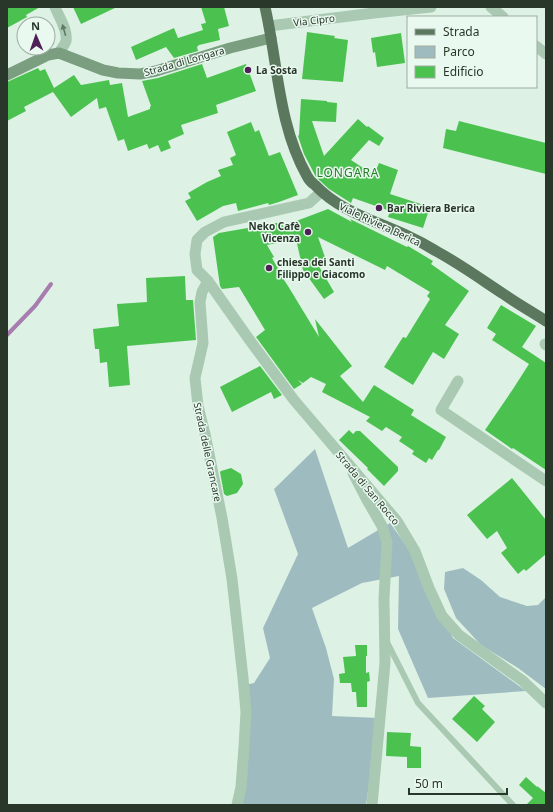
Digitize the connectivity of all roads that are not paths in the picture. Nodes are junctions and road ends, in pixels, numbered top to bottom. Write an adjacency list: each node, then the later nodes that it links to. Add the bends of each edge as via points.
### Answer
1 (56, 7): 9 (street, one-way to 1, via 66,43 66,35)
2 (265, 7): 6 (main road, Viale Riviera Berica)
3 (431, 7): 6 (street, Via Cipro)
4 (491, 7): 5 (street)
5 (501, 16)
6 (269, 26): 7 (main road, Viale Riviera Berica)
7 (271, 38): 9 (main road, Strada di Longara, via 140,74 118,74); 12 (main road, Viale Riviera Berica, via 281,101 297,157 308,178)
8 (537, 47): 10 (street)
9 (59, 53): 11 (main road, via 48,55)
10 (546, 54)
11 (7, 75)
12 (321, 192): 13 (street, via 309,203 224,222 205,232 197,240 195,254 197,270); 14 (main road, Viale Riviera Berica, via 354,213 437,251)
13 (208, 281): 16 (street, Strada di San Rocco, via 294,400); 20 (street, Strada delle Grancare, via 200,302 203,343 195,378 198,406 221,510 232,578 243,678 246,712)
14 (546, 321)
15 (458, 381): 17 (street, via 441,410)
16 (350, 465): 18 (street, via 388,542 384,599); 19 (street, Strada di San Rocco, via 397,521 415,551 442,616 459,635 523,681)
17 (546, 481)
18 (385, 637): 21 (street, via 385,663); 22 (lane, via 418,703)
19 (546, 703)
20 (238, 805)
21 (372, 805)
22 (513, 805)

